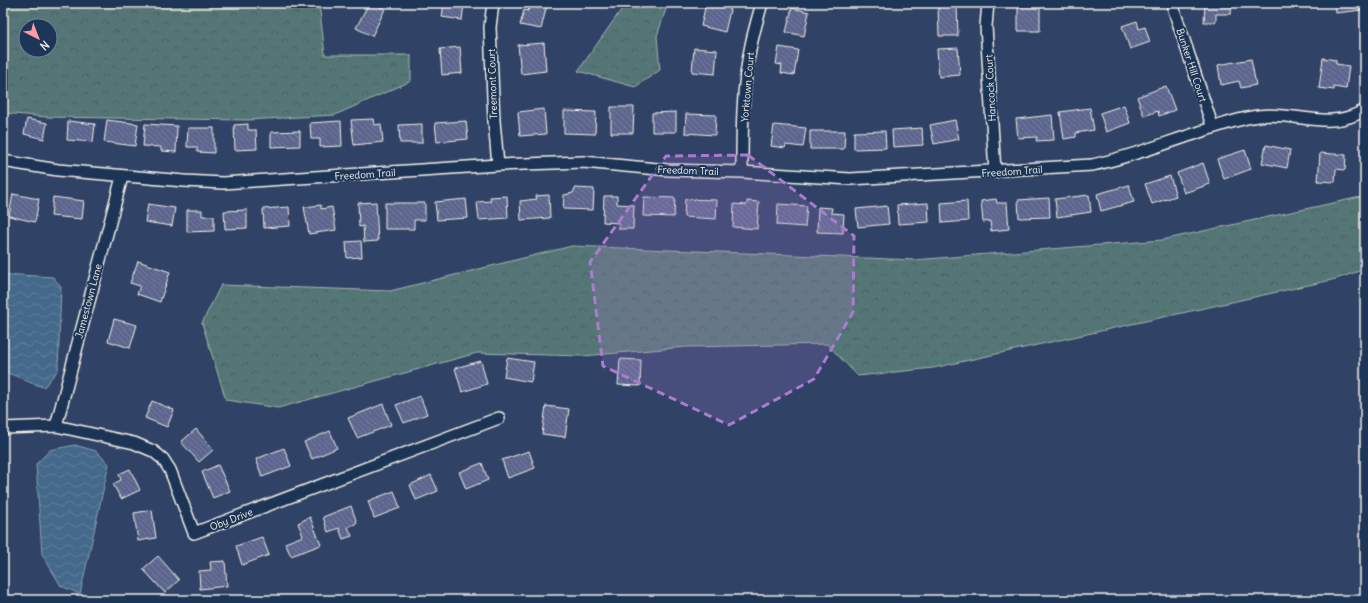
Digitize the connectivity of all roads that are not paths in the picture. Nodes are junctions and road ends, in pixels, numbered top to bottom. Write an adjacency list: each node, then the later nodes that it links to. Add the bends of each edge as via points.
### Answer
1 (493, 3): 8 (street, Treemont Court, via 490,28)
2 (762, 3): 9 (street, Yorktown Court, via 747,69)
3 (988, 3): 10 (street, Hancock Court, via 986,26)
4 (1174, 3): 6 (street, Bunker Hill Court, via 1174,10)
5 (1365, 110): 6 (street, Freedom Trail, via 1351,118 1335,121 1259,116)
6 (1213, 128): 10 (street, Freedom Trail, via 1092,165)
7 (3, 160): 11 (street, Freedom Trail, via 58,170)
8 (498, 166): 9 (street, Freedom Trail, via 583,162 668,170); 11 (street, Freedom Trail, via 224,183)
9 (742, 172): 10 (street, Freedom Trail, via 850,180)
10 (995, 172)
11 (122, 176): 13 (street, Jamestown Lane)
12 (499, 418): 13 (street, Oby Drive, via 194,533 170,470 153,451 134,443)
13 (56, 426): 14 (street, Oby Drive)
14 (3, 428)

